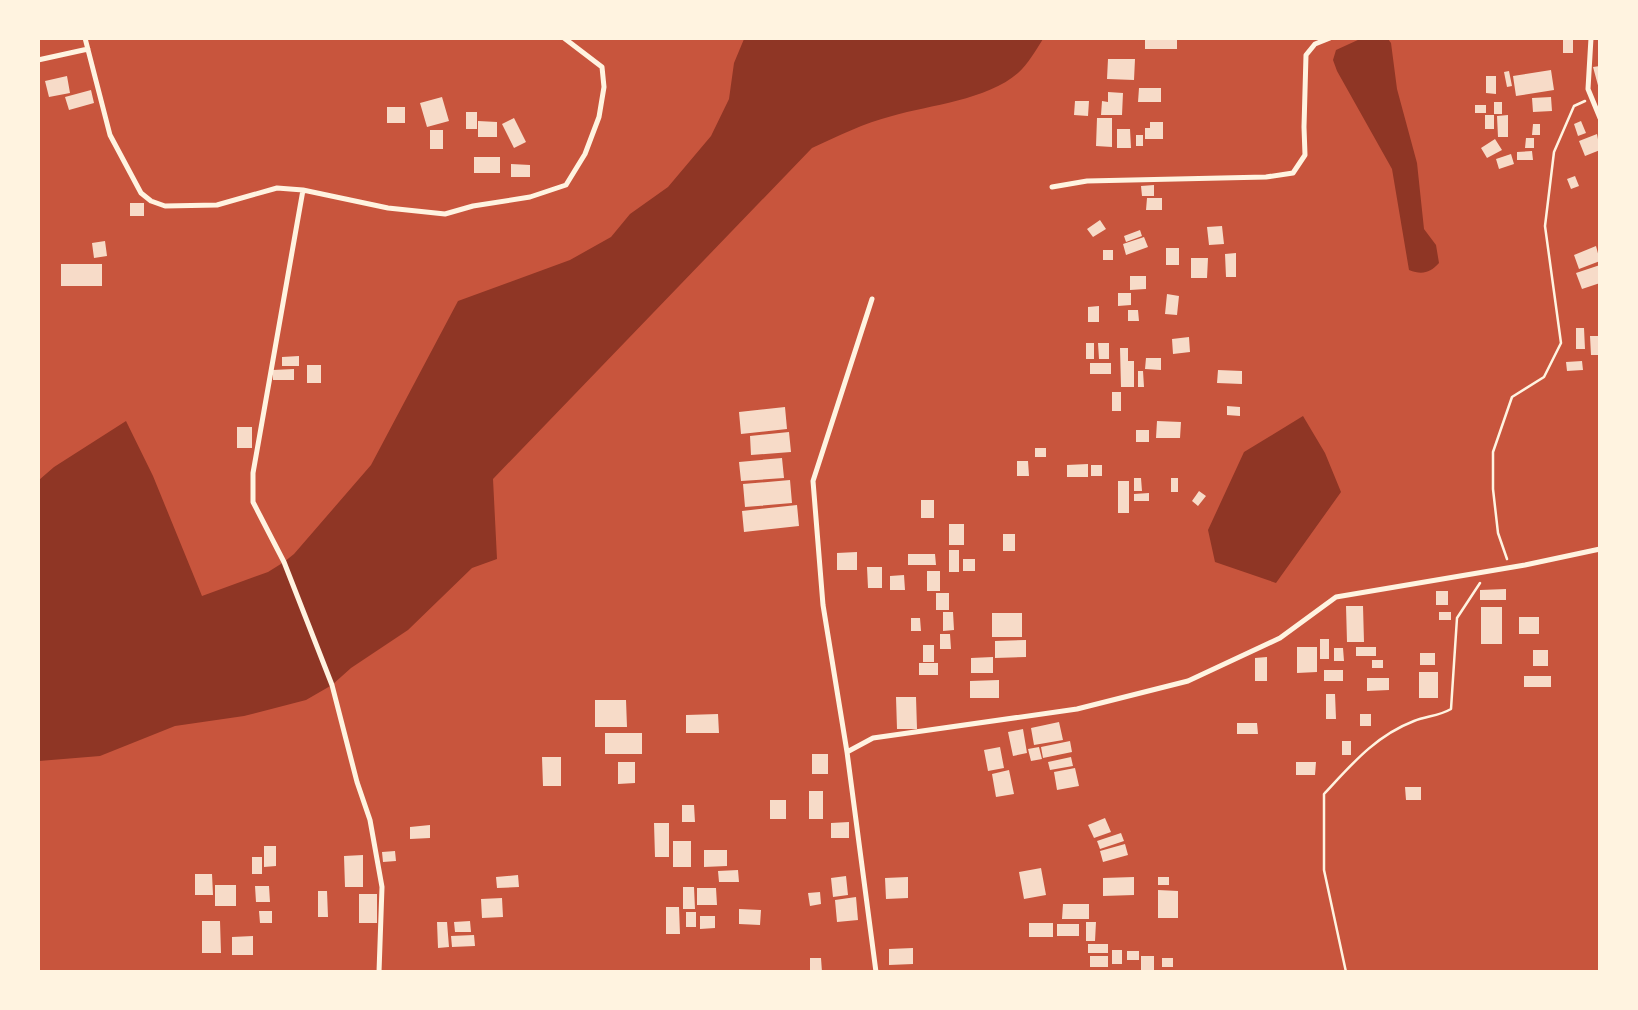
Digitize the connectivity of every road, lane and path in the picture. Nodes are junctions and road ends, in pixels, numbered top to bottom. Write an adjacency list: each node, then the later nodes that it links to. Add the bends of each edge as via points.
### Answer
1 (85, 38): 5 (street)
2 (564, 38): 11 (street, via 601,67 604,87 585,154 566,184 530,197 445,214 388,208)
3 (1330, 38): 10 (street, via 1315,44 1306,55 1306,155 1293,173 1087,181)
4 (1591, 38): 8 (street)
5 (88, 49): 6 (street); 11 (street, via 110,135 141,193 151,201 165,206 217,205 277,188)
6 (38, 60)
7 (1600, 95): 8 (street)
8 (1591, 97): 9 (street); 14 (path, via 1574,106 1554,152 1545,226 1561,343 1544,377 1512,397 1493,452 1498,533)
9 (1600, 118)
10 (1052, 187)
11 (303, 190): 17 (street, via 253,473 253,502 299,597 332,685 370,820 382,887)
12 (872, 299): 16 (street, via 813,481 823,605)
13 (1600, 549): 14 (street)
14 (1509, 568): 16 (street, via 1336,597 1280,638 1188,681 1077,709 873,738)
15 (1480, 583): 19 (path, via 1457,618 1451,709 1414,721 1369,746 1324,794 1324,870)
16 (847, 752): 18 (street)
17 (379, 971)
18 (877, 971)
19 (1346, 971)

